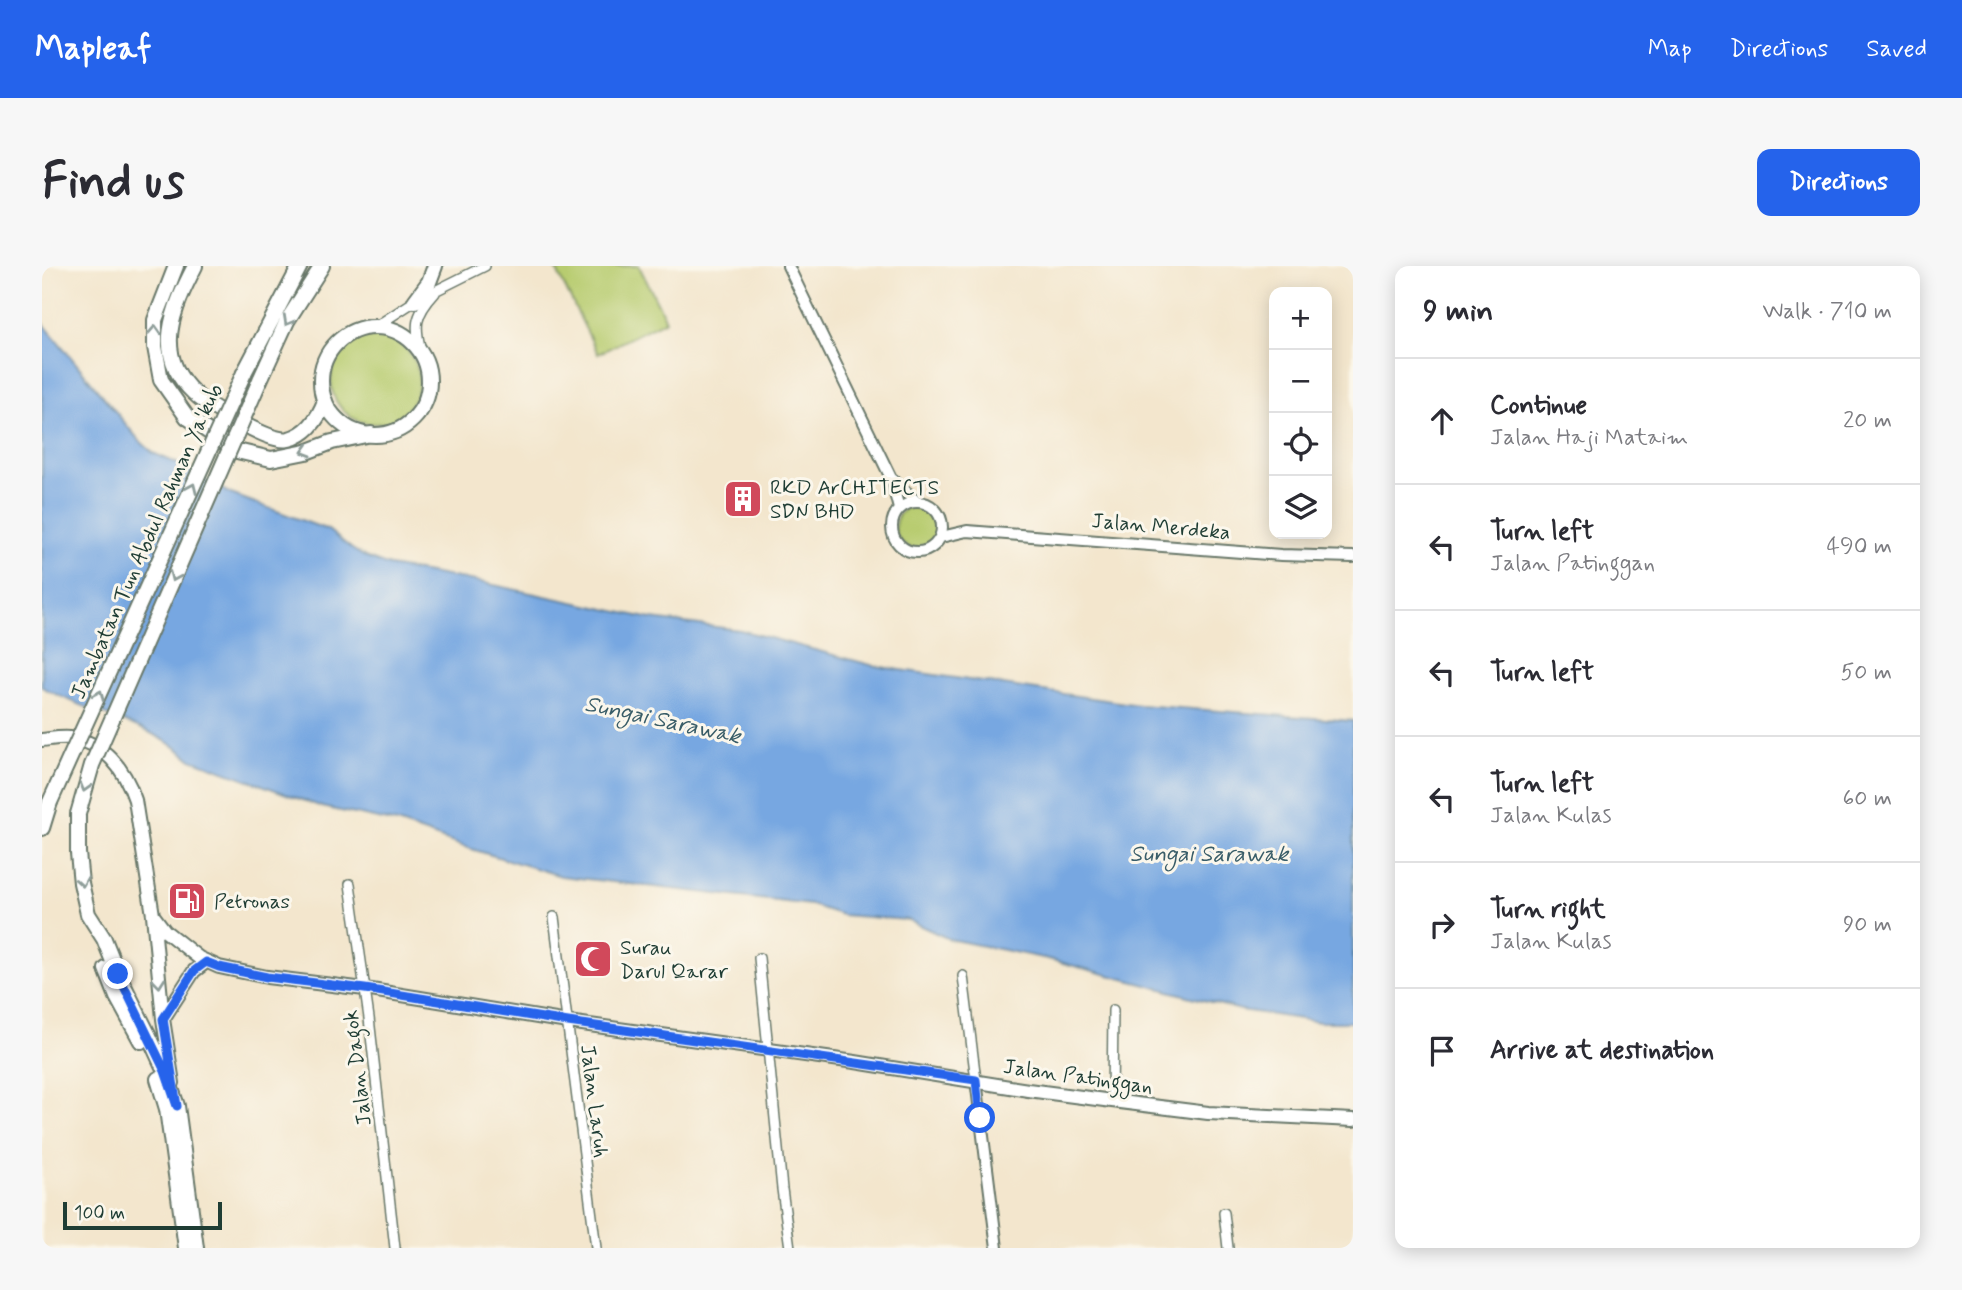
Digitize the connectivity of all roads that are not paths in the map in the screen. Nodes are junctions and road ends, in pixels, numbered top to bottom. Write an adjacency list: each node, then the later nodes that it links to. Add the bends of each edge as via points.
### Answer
1 (176, 266): 13 (main road, one-way to 1, via 271,459 237,451 187,417 161,380 155,347 155,320)
2 (195, 266): 12 (main road, via 177,301 170,328 175,368 195,395 258,432 287,440 312,424)
3 (300, 266): 22 (main road, Jambatan Tun Abdul Rahman Ya'kub, one-way to 3, bridge, via 244,373)
4 (322, 266): 24 (main road, Jambatan Tun Abdul Rahman Ya'kub, one-way to 24, bridge, via 287,321 92,765 78,814 78,853)
5 (435, 266): 9 (main road)
6 (485, 266): 8 (street)
7 (788, 266): 14 (street)
8 (441, 287): 9 (street); 11 (street, via 422,307 417,320)
9 (415, 300): 10 (street)
10 (375, 327): 11 (main road, via 404,334); 12 (main road, via 345,337 325,359 321,380)
11 (422, 355): 13 (main road, via 428,389 416,415 402,428)
12 (326, 401): 13 (main road, via 344,425)
13 (371, 434)
14 (891, 478): 15 (street); 16 (street)
15 (918, 502): 16 (street); 17 (street, via 932,507)
16 (899, 509): 19 (street, via 892,526 900,547 924,552)
17 (942, 519): 18 (street); 19 (street)
18 (967, 531): 19 (street); 20 (street, Jalan Merdeka, via 1280,555)
19 (941, 537)
20 (1353, 556)
21 (42, 740): 25 (main road, via 69,738 90,743 120,767 135,800)
22 (42, 828)
23 (350, 884): 30 (street, Jalan Dagok)
24 (88, 914): 37 (main road, via 149,1036); 40 (main road, via 117,997 159,1081)
25 (153, 915): 28 (main road, Jalan Patinggan, via 165,931); 32 (main road, one-way to 32)
26 (554, 917): 33 (street, Jalan Laruh)
27 (759, 958): 34 (street)
28 (206, 962): 30 (main road, Jalan Patinggan, via 267,977); 32 (main road, via 194,971)
29 (963, 976): 35 (street)
30 (365, 989): 33 (main road, Jalan Patinggan); 42 (street, Jalan Dagok)
31 (1113, 1010): 36 (street)
32 (163, 1019): 37 (main road)
33 (568, 1022): 34 (main road, Jalan Patinggan); 43 (street, Jalan Laruh)
34 (769, 1051): 35 (main road, Jalan Patinggan); 44 (street)
35 (976, 1080): 36 (main road, Jalan Patinggan); 45 (street)
36 (1112, 1101): 38 (main road, Jalan Patinggan, via 1208,1113)
37 (177, 1106): 41 (main road)
38 (1353, 1120)
39 (1224, 1213): 46 (street)
40 (186, 1248)
41 (196, 1248)
42 (395, 1248)
43 (596, 1248)
44 (790, 1248)
45 (997, 1248)
46 (1228, 1248)

